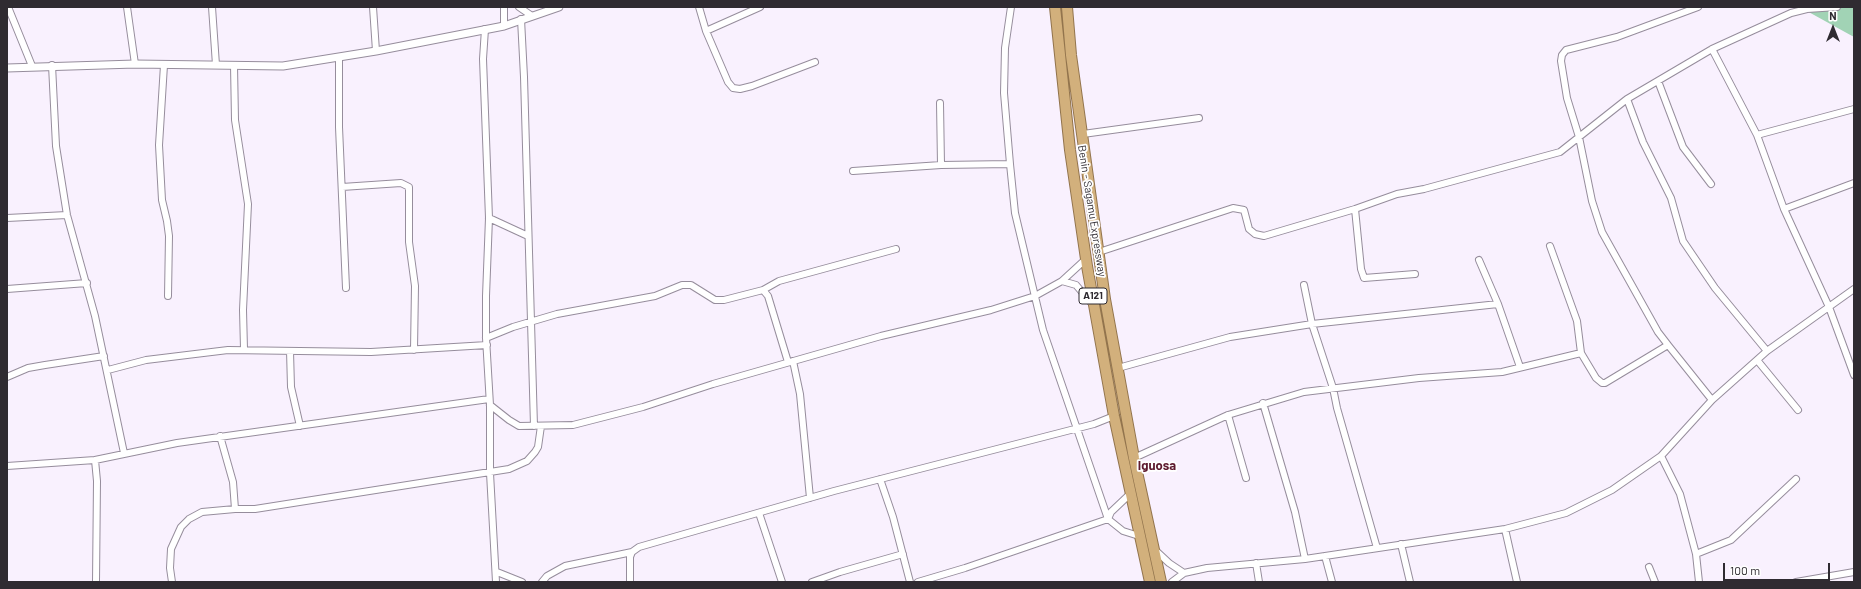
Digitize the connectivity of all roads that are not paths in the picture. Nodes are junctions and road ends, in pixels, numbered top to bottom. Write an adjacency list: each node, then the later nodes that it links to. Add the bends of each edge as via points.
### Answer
1 (8, 7): 29 (street)
2 (127, 7): 24 (street)
3 (212, 7): 27 (street)
4 (373, 7): 21 (street)
5 (504, 7): 17 (street)
6 (519, 7): 15 (street)
7 (559, 7): 15 (street)
8 (699, 7): 19 (street)
9 (760, 7): 19 (street)
10 (1011, 7): 39 (street, via 1005,48 1004,93)
11 (1055, 7): 54 (highway, Benin - Sagamu Expressway / A121, via 1070,150)
12 (1067, 7): 36 (highway, A121)
13 (1698, 7): 38 (street, via 1618,37 1566,50 1561,61 1567,98)
14 (1837, 7): 20 (street, via 1792,13)
15 (532, 16): 16 (street)
16 (521, 19): 17 (street); 50 (street)
17 (504, 26): 18 (street)
18 (485, 28): 21 (street); 49 (street, via 483,59)
19 (706, 31): 23 (street, via 733,88 752,86)
20 (1712, 49): 31 (street); 37 (street)
21 (376, 52): 22 (street)
22 (339, 58): 28 (street, via 283,66); 44 (street)
23 (815, 62)
24 (135, 64): 25 (street); 26 (street)
25 (52, 65): 29 (street); 47 (street, via 56,146)
26 (164, 65): 27 (street); 64 (street, via 159,145 162,200 169,236)
27 (216, 65): 28 (street)
28 (234, 65): 74 (street, via 235,120 248,210 243,310)
29 (32, 66): 30 (street)
30 (7, 68)
31 (1658, 81): 32 (street); 42 (street, via 1683,147)
32 (1627, 99): 38 (street); 77 (street, via 1643,142 1671,198 1683,242 1715,288)
33 (940, 103): 40 (street)
34 (1854, 109): 37 (street)
35 (1199, 118): 36 (street)
36 (1083, 134): 53 (highway, A121)
37 (1757, 135): 46 (street)
38 (1579, 137): 45 (street, via 1560,152 1397,194); 73 (street, via 1592,201 1602,232 1658,332)
39 (1010, 164): 40 (street); 65 (street, via 1015,213)
40 (941, 165): 41 (street)
41 (852, 171)
42 (1711, 184)
43 (1854, 184): 46 (street)
44 (342, 187): 60 (street); 75 (street, via 401,183 409,187 409,242 415,286)
45 (1354, 209): 53 (street, via 1264,236 1255,234 1250,229 1244,210 1233,208); 56 (street, via 1364,278)
46 (1784, 209): 68 (street)
47 (67, 215): 48 (street); 58 (street)
48 (7, 218)
49 (488, 218): 50 (street); 71 (street)
50 (528, 236): 69 (street)
51 (1550, 246): 78 (street, via 1577,321)
52 (896, 249): 62 (street, via 779,281)
53 (1099, 252): 83 (highway, A121)
54 (1086, 259): 57 (street); 67 (highway, Benin - Sagamu Expressway / A121)
55 (1479, 260): 66 (street)
56 (1415, 274)
57 (1062, 281): 65 (street); 67 (street, via 1076,285)
58 (87, 283): 61 (street); 79 (street)
59 (1304, 286): 70 (street)
60 (346, 288)
61 (7, 289)
62 (763, 290): 69 (street, via 715,300 690,285 682,285 655,296 624,300); 81 (street, via 768,296)
63 (1854, 290): 68 (street)
64 (168, 296)
65 (1034, 296): 81 (street, via 991,310); 97 (street)
66 (1498, 304): 70 (street); 82 (street)
67 (1094, 306): 93 (highway, Benin - Sagamu Expressway / A121)
68 (1829, 307): 77 (street); 85 (street)
69 (532, 322): 71 (street); 95 (street)
70 (1312, 324): 83 (street, via 1230,337); 87 (street)
71 (486, 338): 72 (street)
72 (487, 345): 75 (street); 89 (street)
73 (1668, 345): 78 (street, via 1605,383 1596,378); 88 (street)
74 (244, 350): 76 (street); 84 (street, via 146,360)
75 (414, 350): 76 (street)
76 (290, 351): 94 (street, via 291,387)
77 (1767, 351): 80 (street)
78 (1581, 353): 82 (street)
79 (104, 356): 84 (street); 86 (street, via 45,364)
80 (1758, 360): 88 (street); 91 (street)
81 (791, 361): 96 (street, via 635,409 573,425); 109 (street, via 800,394)
82 (1520, 367): 87 (street, via 1502,372)
83 (1118, 368): 101 (highway, A121)
84 (108, 370): 99 (street)
85 (1854, 375)
86 (7, 377)
87 (1333, 388): 90 (street, via 1304,392); 117 (street)
88 (1712, 400): 100 (street)
89 (490, 402): 94 (street); 95 (street, via 508,420 519,426); 104 (street)
90 (1263, 403): 92 (street); 122 (street, via 1295,512)
91 (1798, 410)
92 (1228, 415): 101 (street); 105 (street)
93 (1114, 416): 97 (street); 108 (highway, Benin - Sagamu Expressway / A121)
94 (300, 426): 98 (street)
95 (534, 426): 96 (street)
96 (541, 426): 104 (street, via 538,447 527,461 510,469)
97 (1077, 428): 106 (street); 112 (street)
98 (220, 436): 99 (street); 110 (street, via 233,482)
99 (124, 453): 102 (street)
100 (1661, 456): 113 (street, via 1612,490 1566,513); 120 (street, via 1680,494)
101 (1134, 458): 116 (highway, A121)
102 (95, 460): 103 (street); 128 (street)
103 (7, 466)
104 (490, 473): 110 (street, via 262,508); 125 (street)
105 (1246, 478)
106 (880, 479): 109 (street); 119 (street)
107 (1796, 479): 120 (street, via 1731,540)
108 (1130, 494): 112 (street, via 1112,512); 114 (highway, Benin - Sagamu Expressway / A121)
109 (810, 498): 111 (street)
110 (235, 509): 129 (street, via 202,512 181,527 171,549)
111 (759, 513): 118 (street, via 639,547); 134 (street)
112 (1108, 520): 114 (street, via 1123,531); 137 (street)
113 (1505, 529): 115 (street); 144 (street)
114 (1139, 536): 138 (highway, Benin - Sagamu Expressway / A121)
115 (1401, 544): 117 (street); 143 (street)
116 (1153, 548): 127 (street); 139 (highway, A121)
117 (1377, 548): 121 (street)
118 (632, 552): 132 (street, via 565,566 547,576); 133 (street, via 629,564)
119 (903, 554): 135 (street); 136 (street)
120 (1696, 554): 146 (street)
121 (1325, 556): 122 (street); 142 (street)
122 (1305, 559): 123 (street)
123 (1256, 563): 127 (street); 141 (street)
124 (1649, 567): 145 (street)
125 (497, 572): 130 (street); 131 (street)
126 (1854, 572): 147 (street)
127 (1184, 573): 140 (street)
128 (96, 582)
129 (172, 582)
130 (496, 582)
131 (522, 582)
132 (542, 582)
133 (630, 582)
134 (782, 582)
135 (812, 582)
136 (910, 582)
137 (918, 582)
138 (1150, 582)
139 (1161, 582)
140 (1172, 582)
141 (1259, 582)
142 (1332, 582)
143 (1410, 582)
144 (1518, 582)
145 (1655, 582)
146 (1699, 582)
147 (1796, 582)

